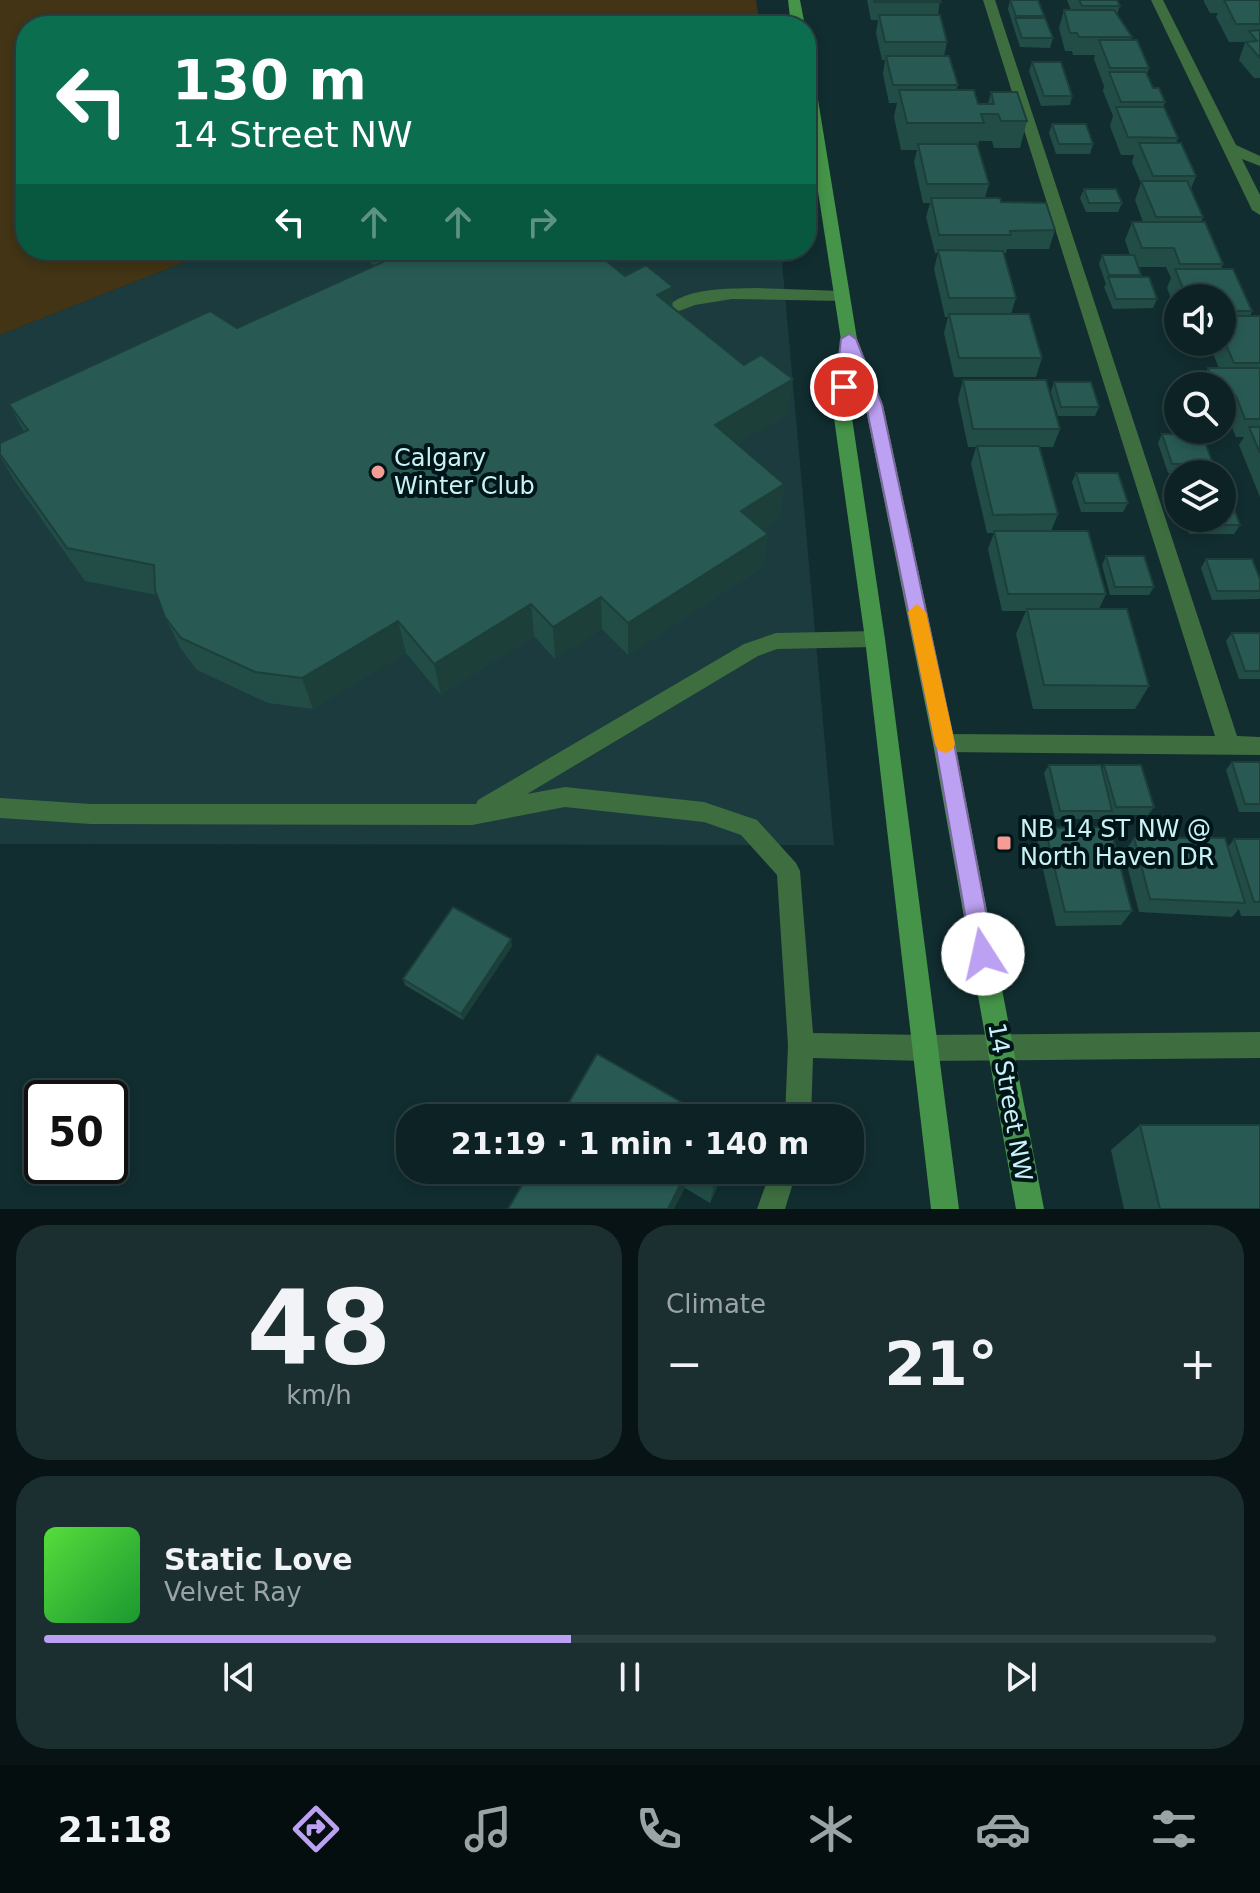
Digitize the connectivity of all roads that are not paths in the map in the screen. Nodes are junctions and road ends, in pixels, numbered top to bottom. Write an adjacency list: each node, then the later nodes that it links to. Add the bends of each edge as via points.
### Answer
1 (989, 0): 12 (street)
2 (1157, 0): 4 (street)
3 (816, 145): 7 (main road, 14 Street NW)
4 (1233, 149): 5 (street); 6 (street)
5 (1260, 162)
6 (1260, 210)
7 (842, 296): 8 (street, via 712,295); 9 (main road, 14 Street NW)
8 (674, 309)
9 (849, 339): 10 (main road, 14 Street NW, via 842,411); 11 (main road, 14 Street NW, via 874,405)
10 (875, 639): 15 (street, via 776,641 751,650); 19 (main road, 14 Street NW)
11 (944, 743): 12 (street); 18 (main road, 14 Street NW)
12 (1229, 746): 13 (street)
13 (1260, 746)
14 (0, 808): 15 (street, via 91,814)
15 (472, 815): 16 (street, via 565,797 704,812 749,827 788,871)
16 (801, 1045): 19 (street); 20 (street)
17 (1260, 1045): 18 (street)
18 (1000, 1047): 19 (street); 24 (main road, 14 Street NW)
19 (924, 1048): 23 (main road, 14 Street NW)
20 (799, 1104)
21 (779, 1184): 22 (street)
22 (771, 1209)
23 (945, 1209)
24 (1030, 1209)

